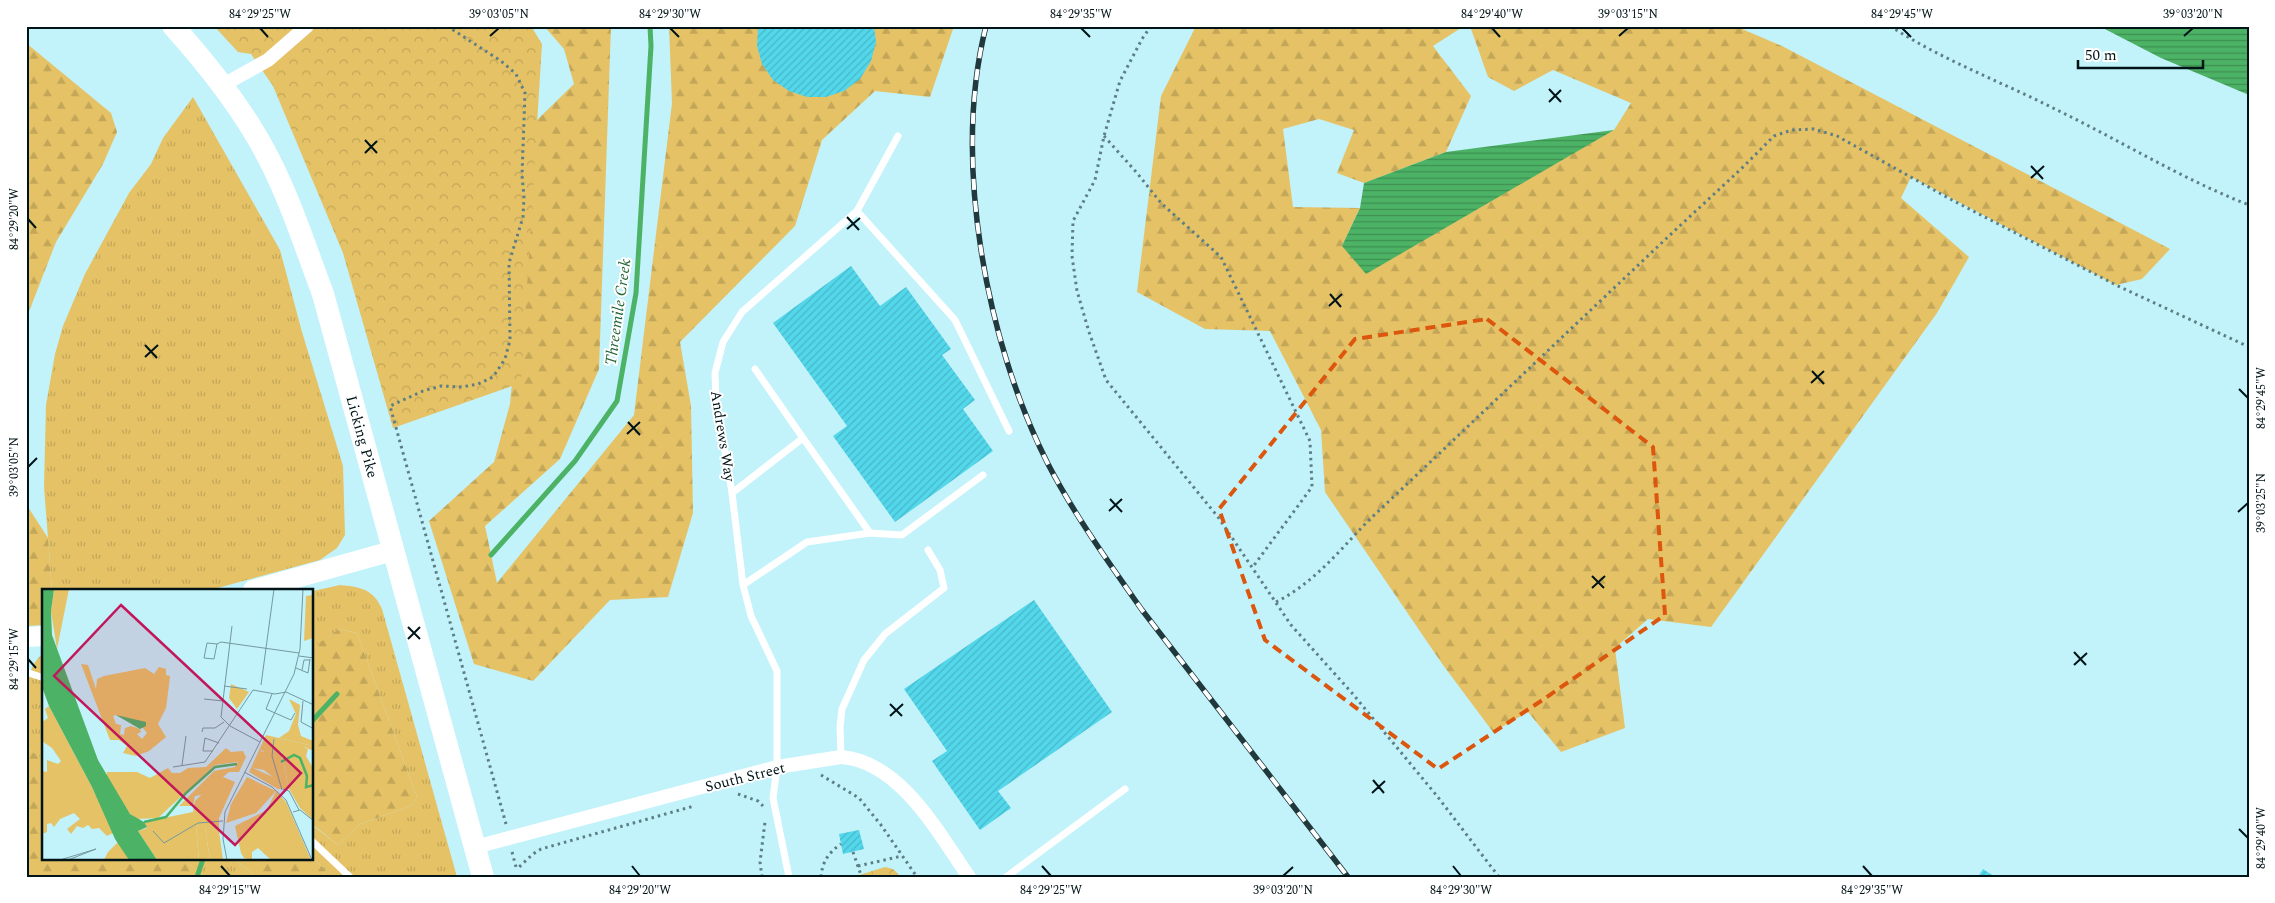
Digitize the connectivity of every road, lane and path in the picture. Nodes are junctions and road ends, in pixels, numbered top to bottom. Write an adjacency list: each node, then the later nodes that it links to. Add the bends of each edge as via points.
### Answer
1 (173, 26): 6 (main road, Licking Pike)
2 (306, 26): 6 (street, via 268,60)
3 (447, 26): 36 (path, via 501,61 516,74 525,93 524,217 508,263 510,340 505,359 493,377 478,384 441,386 423,391 390,406)
4 (1151, 26): 8 (path, via 1120,81)
5 (1890, 26): 9 (path, via 1913,41 2059,111 2211,190)
6 (223, 85): 19 (main road, Licking Pike, via 269,159 320,285)
7 (898, 136): 10 (lane, Andrews Way)
8 (1104, 136): 20 (path, via 1095,180 1073,221 1072,256 1077,291 1089,332 1106,380 1218,517); 20 (path, via 1161,203 1221,257 1310,441 1312,487)
9 (2249, 205)
10 (857, 211): 13 (lane, via 955,320); 16 (lane, Andrews Way, via 742,312 724,342 715,373 716,399)
11 (2249, 347): 23 (path, via 2146,301 1837,136 1814,129 1792,130 1774,136 1742,170 1368,521 1325,567 1302,588)
12 (755, 369): 14 (lane)
13 (1009, 431)
14 (803, 438): 16 (lane); 17 (lane)
15 (983, 475): 17 (lane, via 902,535)
16 (732, 493): 21 (lane, Andrews Way)
17 (870, 533): 21 (lane, via 807,542)
18 (928, 550): 28 (lane, via 940,570 944,588 885,634 864,660 842,710)
19 (392, 551): 22 (main road); 39 (main road, Licking Pike)
20 (1252, 568): 23 (path)
21 (743, 585): 29 (lane, Andrews Way, via 751,616 777,671)
22 (257, 589)
23 (1276, 602): 53 (path, via 1291,625 1437,796)
24 (42, 636): 25 (main road)
25 (26, 637)
26 (26, 672): 27 (lane)
27 (42, 677)
28 (842, 757): 29 (street, South Street); 51 (street, South Street, via 874,768 909,792)
29 (777, 767): 31 (lane, Andrews Way); 39 (street, South Street)
30 (812, 774): 41 (path, via 820,774 859,798)
31 (775, 783): 33 (path); 48 (lane, Andrews Way, via 773,798)
32 (1125, 790): 52 (lane)
33 (741, 793): 34 (path); 47 (path, via 764,806)
34 (731, 796)
35 (703, 804): 43 (path, via 541,849)
36 (504, 817)
37 (314, 843): 45 (lane)
38 (841, 844): 49 (path, via 831,850)
39 (475, 847): 46 (main road, Licking Pike)
40 (853, 852): 42 (path)
41 (902, 856): 42 (path); 50 (path)
42 (858, 866): 44 (path)
43 (516, 867)
44 (861, 875)
45 (350, 877)
46 (483, 877)
47 (762, 877)
48 (789, 877)
49 (821, 877)
50 (917, 877)
51 (969, 877)
52 (1006, 877)
53 (1499, 877)

